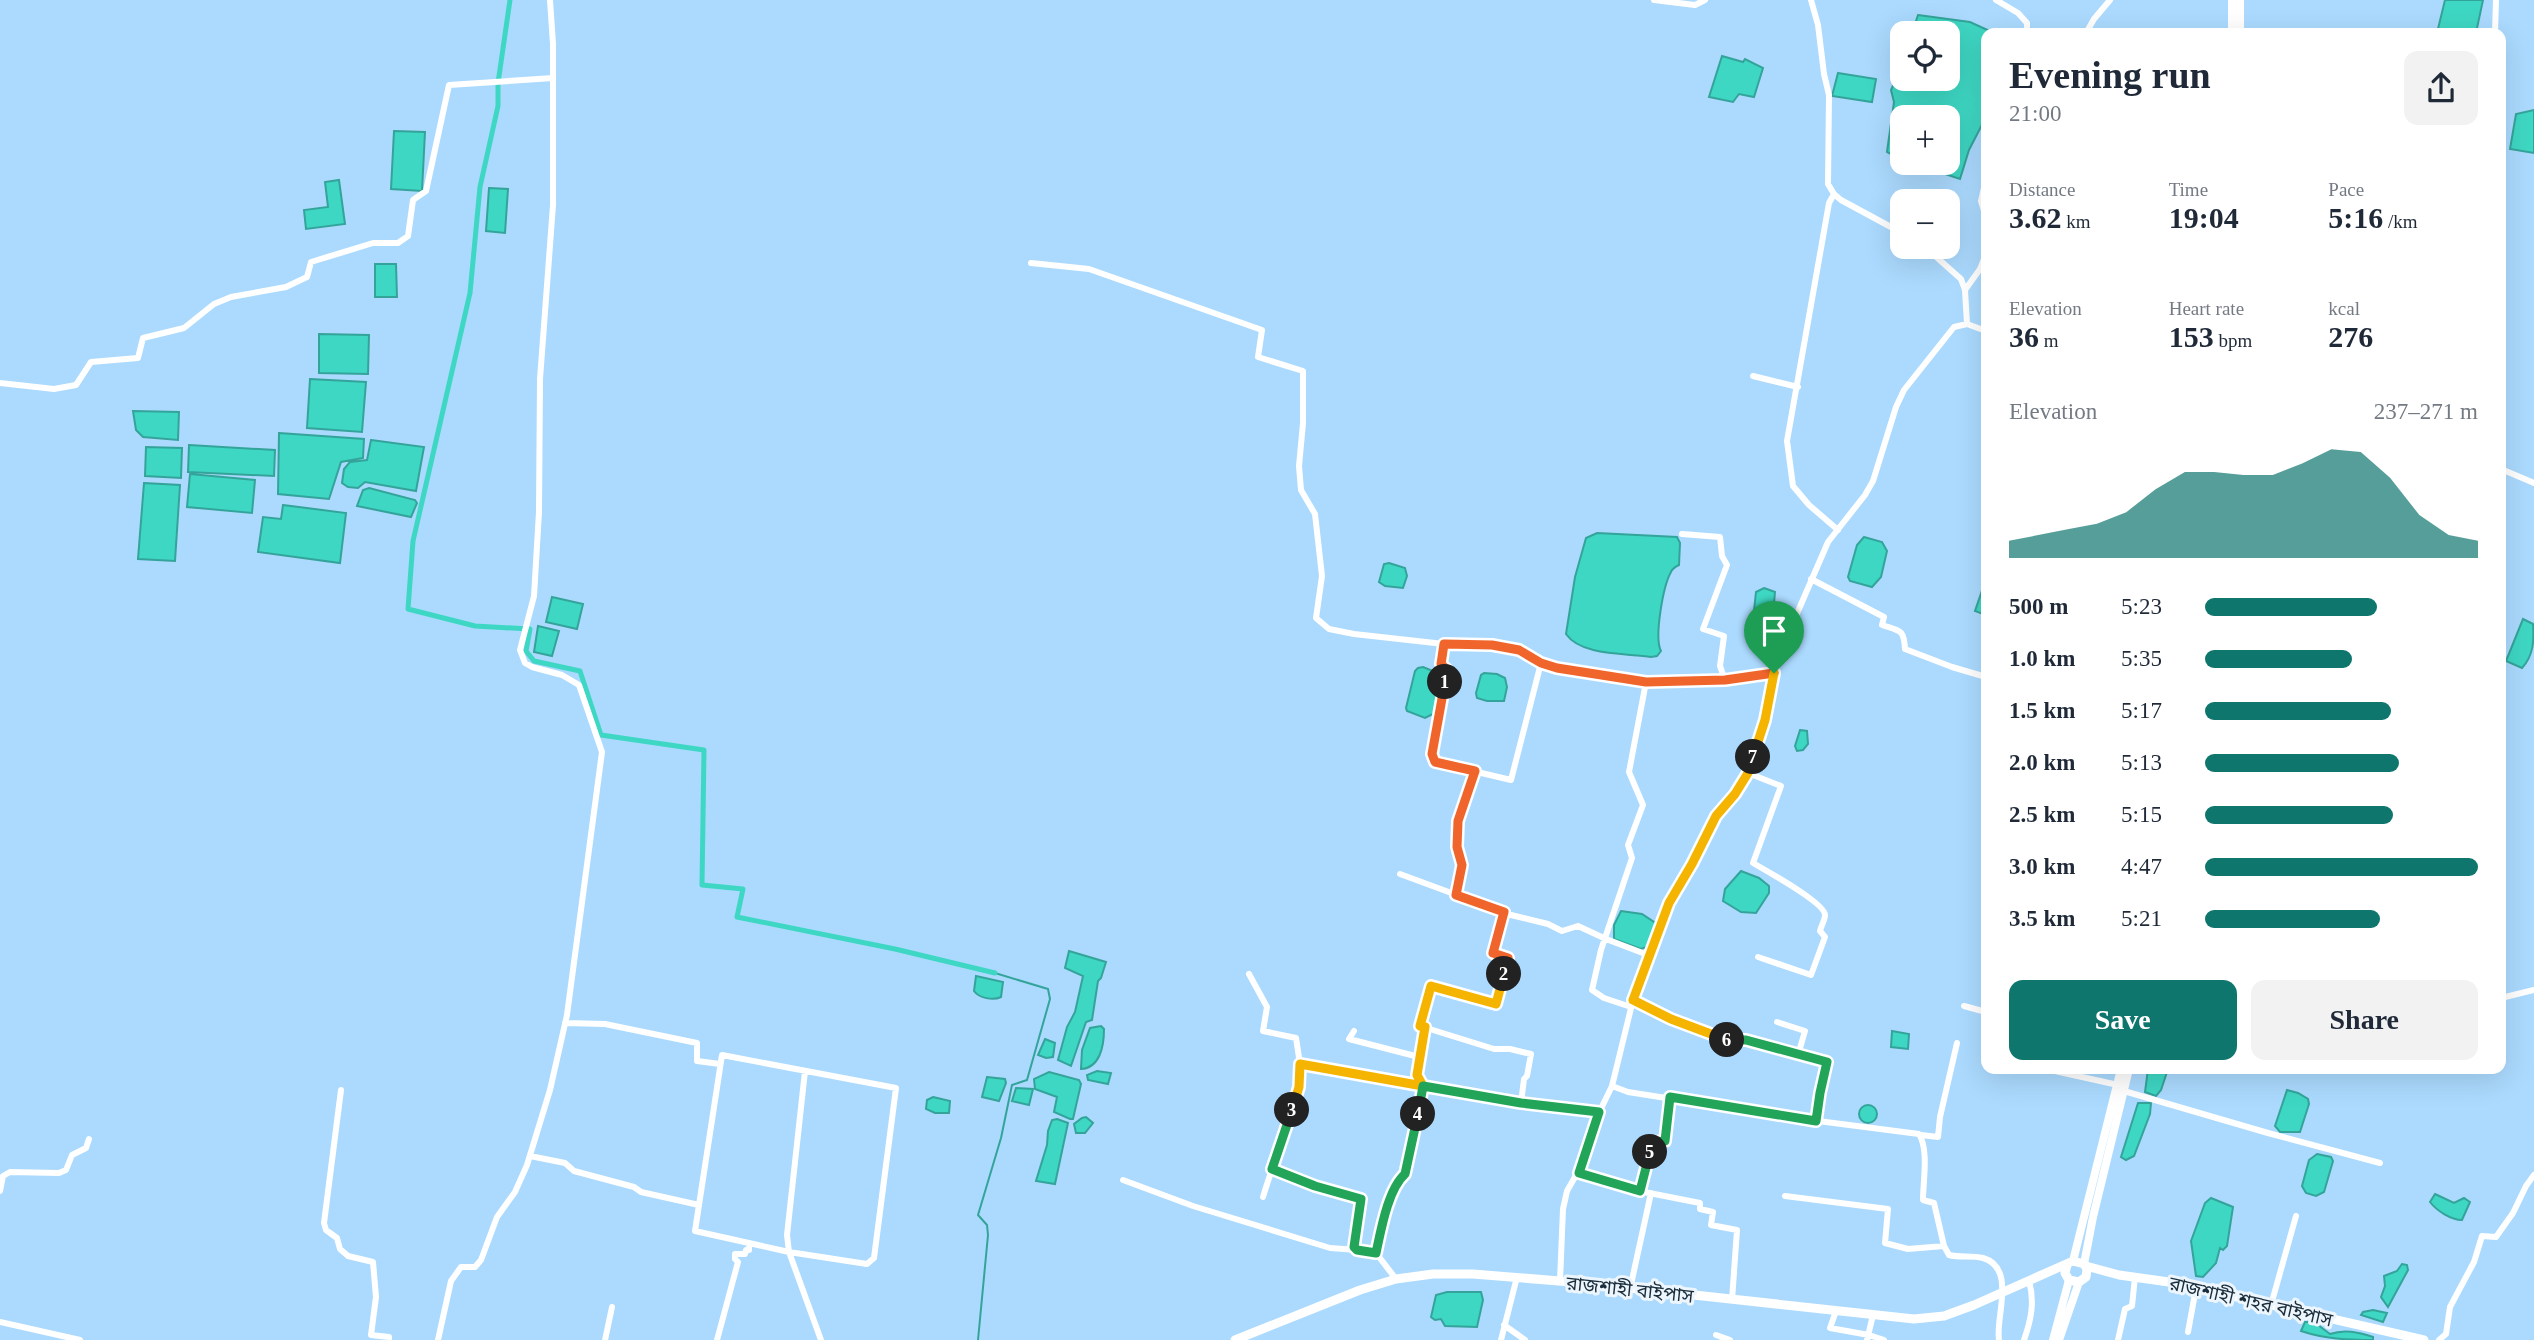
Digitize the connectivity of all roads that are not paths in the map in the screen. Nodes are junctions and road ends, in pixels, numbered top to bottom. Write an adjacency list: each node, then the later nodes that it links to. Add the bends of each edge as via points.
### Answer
1 (550, 0): 16 (street)
2 (1654, 0): 3 (street, via 1695,5)
3 (1705, 0)
4 (1799, 0): 10 (street)
5 (1996, 0): 11 (street, via 2018,13)
6 (2110, 0): 12 (street)
7 (2232, 0): 13 (main road)
8 (2240, 0): 14 (main road)
9 (2496, 0): 15 (street)
10 (1810, 1): 17 (street, via 1829,95 1828,184)
11 (2028, 28)
12 (2089, 28)
13 (2232, 28)
14 (2240, 28)
15 (2496, 28)
16 (553, 78): 26 (street, via 449,85 426,191 414,200 408,236 398,243 373,243 311,262 307,277 286,287 214,304 184,328 142,338 138,358 91,362 76,385 54,389); 54 (street, via 553,205 540,379 539,512 534,596 520,650 524,663 579,685 602,752)
17 (1834, 194): 18 (street); 27 (street)
18 (1890, 227)
19 (1938, 259): 22 (street, via 1961,279)
20 (1031, 263): 33 (street, via 1089,270 1262,330 1258,357 1303,371 1299,466 1301,490 1315,514 1322,576 1316,618 1329,629 1353,634)
21 (1981, 266): 22 (street)
22 (1965, 290): 23 (street)
23 (1967, 324): 24 (street); 30 (street, via 1954,327 1904,390 1873,481)
24 (1981, 329)
25 (1753, 376): 27 (street)
26 (0, 383)
27 (1798, 387): 30 (street, via 1787,441 1793,486)
28 (2506, 471): 29 (street)
29 (2534, 482)
30 (1838, 530): 32 (street)
31 (1682, 534): 37 (street, via 1720,537 1721,556 1727,565 1703,629 1724,636 1720,666)
32 (1811, 579): 35 (street); 36 (street, via 1884,617 1882,625 1905,637 1905,649)
33 (1444, 644): 34 (street, via 1519,650); 39 (street, via 1441,664 1447,670 1432,754 1435,762)
34 (1541, 663): 38 (street); 39 (street, via 1511,780)
35 (1774, 673): 37 (street); 40 (street)
36 (1981, 676)
37 (1725, 680): 38 (street)
38 (1646, 682): 44 (street, via 1629,772 1643,805 1628,845 1632,858)
39 (1475, 771): 42 (street, via 1458,821 1462,865)
40 (1748, 773): 45 (street, via 1716,816 1669,903); 46 (street, via 1781,786 1753,863 1812,900 1825,915 1819,931 1825,937 1811,975)
41 (1400, 874): 42 (street)
42 (1456, 895): 43 (street)
43 (1504, 912): 44 (street, via 1562,931 1578,926); 55 (street, via 1493,953 1508,960 1496,1004 1431,986 1420,1026)
44 (1606, 939): 45 (street); 50 (street, via 1592,989 1604,998)
45 (1648, 955): 50 (street)
46 (1758, 957)
47 (1249, 974): 61 (street, via 1268,1007 1263,1031 1296,1038)
48 (2534, 990): 49 (street)
49 (2506, 997)
50 (1632, 1003): 58 (street, via 1728,1040 1746,1040); 67 (street)
51 (1964, 1006): 52 (street)
52 (1981, 1011)
53 (1777, 1022): 58 (street, via 1805,1031)
54 (565, 1023): 60 (street, via 605,1024 697,1043 697,1061); 76 (street)
55 (1425, 1027): 59 (street); 71 (street, via 1494,1049 1531,1054)
56 (1354, 1031): 59 (street, via 1349,1039)
57 (1957, 1043): 74 (street, via 1938,1137)
58 (1798, 1055): 73 (street, via 1827,1062)
59 (1419, 1057): 66 (street, via 1417,1075)
60 (720, 1064): 62 (street, via 722,1055); 87 (street)
61 (1300, 1064): 66 (street); 78 (street, via 1299,1087)
62 (805, 1071): 92 (street); 92 (street, via 896,1088 874,1258 867,1264)
63 (2073, 1074): 68 (street)
64 (2121, 1074): 68 (main road)
65 (2127, 1074): 68 (main road)
66 (1423, 1086): 71 (street); 93 (street, via 1405,1174 1397,1181)
67 (1612, 1086): 70 (street); 72 (street)
68 (2121, 1088): 77 (street); 94 (main road); 95 (main road)
69 (341, 1090): 119 (street, via 324,1226 348,1256 373,1262 376,1297 371,1335 389,1336)
70 (1670, 1097): 73 (street); 83 (street, via 1665,1141 1654,1142)
71 (1521, 1103): 72 (street)
72 (1599, 1112): 79 (street)
73 (1816, 1121): 74 (street)
74 (1921, 1135): 90 (street, via 1923,1200 1934,1203)
75 (89, 1139): 82 (street, via 86,1147 72,1155 66,1170 10,1172 3,1176)
76 (530, 1156): 87 (street, via 565,1163 574,1171 641,1192); 120 (street, via 515,1192 497,1217 481,1260 475,1267 455,1272)
77 (2379, 1163)
78 (1272, 1169): 86 (street); 91 (street, via 1361,1199)
79 (1579, 1173): 83 (street); 101 (street, via 1567,1191 1563,1209)
80 (1123, 1180): 91 (street, via 1330,1248)
81 (2532, 1180): 134 (street, via 2496,1237 2482,1236 2450,1307 2446,1334)
82 (0, 1191)
83 (1640, 1191): 84 (street)
84 (1651, 1194): 105 (street); 107 (street, via 1700,1203 1700,1209 1713,1212 1711,1225 1737,1230)
85 (1785, 1196): 90 (street, via 1888,1209 1885,1243 1908,1249)
86 (1263, 1197)
87 (699, 1205): 89 (street, via 695,1231)
88 (2296, 1216): 108 (street)
89 (749, 1243): 92 (street); 122 (street, via 745,1254 735,1254 738,1262)
90 (1944, 1246): 106 (street, via 1949,1255 1986,1259 1995,1266)
91 (1357, 1250): 93 (street)
92 (789, 1252): 123 (street)
93 (1376, 1253): 100 (street)
94 (2070, 1263): 95 (highway); 99 (highway); 102 (highway)
95 (2085, 1265): 96 (highway); 103 (highway, via 2087,1273)
96 (2119, 1275): 98 (highway, রাজশাহী শহর বাইপাস); 103 (highway)
97 (1517, 1277): 100 (highway, রাজশাহী বাইপাস, via 1433,1274); 101 (highway, রাজশাহী বাইপাস); 113 (street)
98 (2136, 1277): 104 (highway, রাজশাহী শহর বাইপাস); 132 (street, via 2132,1306 2124,1309)
99 (2067, 1278): 102 (highway); 103 (highway); 130 (main road)
100 (1396, 1279): 117 (highway, রাজশাহী বাইপাস)
101 (1560, 1281): 105 (highway, রাজশাহী বাইপাস)
102 (2028, 1281): 106 (highway, রাজশাহী বাইপাস); 129 (street, via 2033,1307)
103 (2081, 1281): 131 (main road)
104 (2196, 1288): 108 (highway, রাজশাহী শহর বাইপাস); 114 (street)
105 (1630, 1289): 107 (highway, রাজশাহী বাইপাস)
106 (2003, 1292): 111 (highway, রাজশাহী বাইপাস, via 1944,1316); 128 (street)
107 (1732, 1300): 110 (highway, রাজশাহী বাইপাস)
108 (2271, 1305): 133 (highway, রাজশাহী শহর বাইপাস)
109 (612, 1307): 121 (street)
110 (1836, 1311): 111 (highway, রাজশাহী বাইপাস); 116 (street, via 1830,1328)
111 (1873, 1315): 116 (street)
112 (0, 1322): 118 (street)
113 (1504, 1325): 124 (street); 125 (street)
114 (2189, 1332)
115 (1716, 1335): 126 (street)
116 (1868, 1338): 127 (street)
117 (1242, 1339)
118 (80, 1340)
119 (389, 1340)
120 (439, 1340)
121 (604, 1340)
122 (717, 1340)
123 (821, 1340)
124 (1501, 1340)
125 (1525, 1340)
126 (1730, 1340)
127 (1884, 1340)
128 (1999, 1340)
129 (2024, 1340)
130 (2053, 1340)
131 (2060, 1340)
132 (2118, 1340)
133 (2424, 1340)
134 (2439, 1340)

